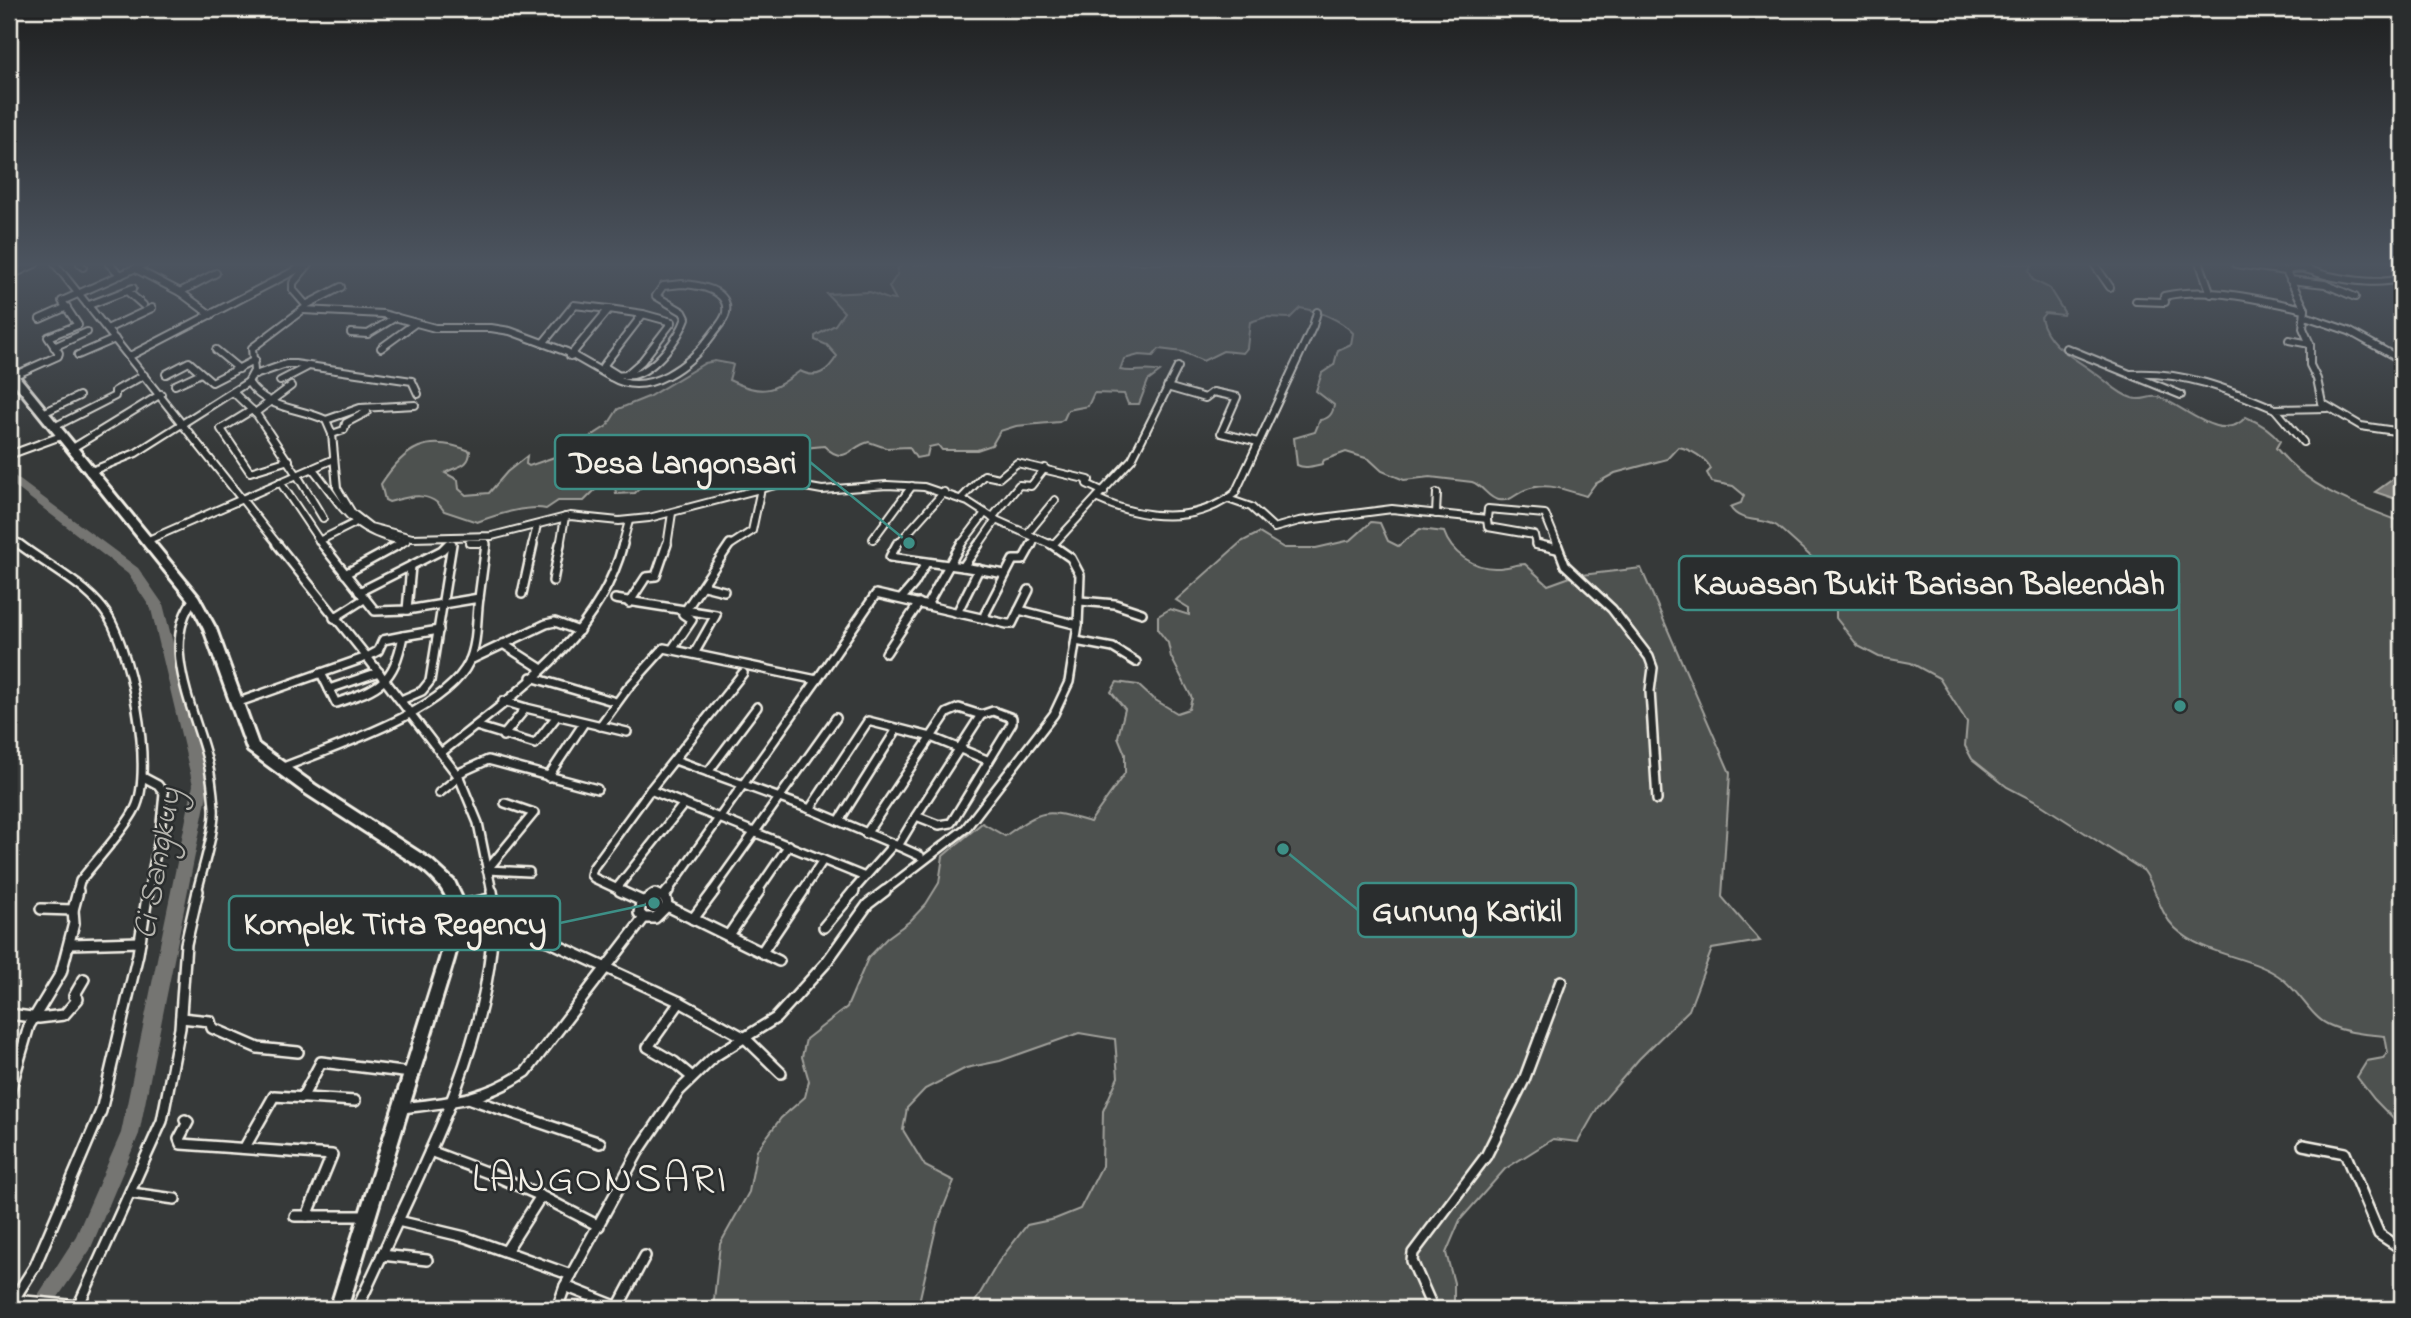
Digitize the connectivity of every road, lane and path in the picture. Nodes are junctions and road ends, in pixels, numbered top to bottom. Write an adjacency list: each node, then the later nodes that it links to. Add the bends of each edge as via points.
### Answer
1 (78, 325): 25 (street, via 88,335)
2 (77, 326): 25 (street, via 48,337)
3 (105, 326): 19 (street)
4 (115, 326): 19 (street)
5 (190, 326): 30 (street)
6 (281, 326): 32 (street, via 252,348)
7 (382, 326): 20 (street, via 368,334)
8 (412, 326): 26 (street)
9 (423, 326): 23 (street, via 491,327)
10 (557, 326): 23 (street)
11 (595, 326): 31 (street)
12 (634, 326): 42 (street, via 603,366)
13 (671, 326): 43 (street)
14 (683, 326): 43 (street, via 646,367)
15 (718, 326): 42 (street, via 700,352 651,381 632,384)
16 (1313, 326): 68 (street)
17 (2303, 326): 24 (street)
18 (2336, 326): 33 (street)
19 (107, 329): 21 (street)
20 (351, 333)
21 (116, 340): 29 (street); 30 (street)
22 (2289, 340): 24 (street)
23 (544, 342): 31 (street)
24 (2310, 344): 56 (street, via 2309,365)
25 (54, 347): 37 (street, via 58,356)
26 (381, 348)
27 (2066, 348): 40 (street)
28 (216, 349): 36 (street)
29 (78, 355)
30 (130, 356): 41 (street)
31 (570, 356): 42 (street)
32 (255, 360): 36 (street); 44 (street)
33 (2401, 360)
34 (307, 367): 44 (street, via 288,364); 45 (street); 51 (street, via 412,381)
35 (1178, 367): 48 (street)
36 (239, 369): 38 (street, via 212,382)
37 (11, 373): 61 (main road)
38 (201, 373): 39 (street, via 189,362); 46 (street)
39 (166, 374)
40 (2131, 374): 52 (street); 57 (street, via 2219,385)
41 (144, 375): 50 (street); 65 (street)
42 (613, 376): 43 (street)
43 (625, 376)
44 (250, 379): 49 (street); 54 (street, via 252,391)
45 (280, 381)
46 (175, 385)
47 (291, 386): 54 (street)
48 (1167, 387): 68 (street, via 1205,398 1213,392 1237,397 1222,433); 82 (street, via 1132,459)
49 (233, 392): 58 (street); 64 (street)
50 (161, 394): 64 (street); 70 (street)
51 (418, 394)
52 (2181, 395)
53 (79, 396): 61 (street)
54 (269, 404): 58 (street); 63 (street)
55 (415, 405): 59 (street, via 365,406)
56 (2327, 408): 57 (street); 66 (street, via 2361,426)
57 (2275, 409): 69 (street)
58 (253, 412): 73 (street); 73 (street, via 221,429 250,472)
59 (342, 412): 60 (street); 63 (street)
60 (367, 412): 62 (street); 67 (street)
61 (43, 413): 65 (main road)
62 (375, 414)
63 (326, 420): 67 (street)
64 (182, 423): 76 (street, via 136,453); 84 (street)
65 (58, 432): 70 (main road); 71 (street)
66 (2402, 432)
67 (332, 434): 72 (street)
68 (1258, 442): 87 (street, via 1242,482)
69 (2303, 442)
70 (71, 449): 76 (main road)
71 (9, 455)
72 (334, 459): 75 (street); 97 (street, via 337,488 344,500 363,524 378,531 448,539 492,536)
73 (289, 460): 77 (street)
74 (1045, 468): 82 (street, via 1089,480 1087,484); 85 (street, via 1015,463 999,478 984,475); 92 (street, via 1031,486 1019,485)
75 (313, 469): 77 (street); 96 (street)
76 (89, 472): 102 (main road)
77 (297, 475): 78 (street); 93 (street)
78 (280, 482): 84 (street); 103 (street)
79 (912, 486): 80 (street, via 822,490 791,483); 81 (street); 101 (street)
80 (761, 488): 89 (street); 118 (street, via 752,531 731,542)
81 (944, 492): 85 (street); 110 (street, via 889,555)
82 (1104, 492): 86 (street)
83 (1437, 492): 90 (street)
84 (242, 498): 102 (street); 137 (street)
85 (961, 499): 92 (street)
86 (1098, 499): 87 (street, via 1151,518 1187,513); 108 (street)
87 (1228, 499): 90 (street, via 1251,506 1275,528 1392,509)
88 (1055, 500): 98 (street)
89 (672, 513): 95 (street); 128 (street, via 659,572 646,577)
90 (1436, 514): 94 (street)
91 (565, 517): 95 (street); 97 (street); 117 (street)
92 (991, 517): 98 (street); 105 (street); 107 (street)
93 (323, 518)
94 (1487, 519): 109 (street, via 1488,527 1534,535 1536,545); 109 (street, via 1489,509 1545,514)
95 (629, 521): 140 (street, via 608,588)
96 (353, 524): 103 (street); 104 (street)
97 (537, 525): 121 (street)
98 (1027, 534): 100 (street)
99 (9, 536): 182 (street, via 77,586 115,624 135,690)
100 (1036, 538): 108 (street); 116 (street, via 1024,559 1013,560)
101 (873, 539)
102 (146, 541): 124 (main road)
103 (319, 541): 115 (street)
104 (406, 541): 106 (street); 115 (street)
105 (963, 542): 107 (street); 112 (street)
106 (450, 544): 111 (street); 123 (street, via 486,543); 129 (street)
107 (977, 545): 113 (street)
108 (1053, 545): 127 (street, via 1076,564)
109 (1558, 549): 189 (street, via 1564,565 1612,609 1649,657)
110 (926, 563): 112 (street); 126 (street)
111 (411, 566): 122 (street); 132 (street)
112 (947, 566): 113 (street); 130 (street)
113 (963, 567): 114 (street)
114 (979, 569): 116 (street); 134 (street)
115 (345, 573): 122 (street)
116 (1005, 573): 136 (street)
117 (553, 581)
118 (704, 586): 120 (street); 131 (street)
119 (1029, 590): 133 (street)
120 (724, 591)
121 (522, 594)
122 (362, 595): 132 (street, via 375,611); 137 (street)
123 (479, 598): 129 (street); 148 (street)
124 (194, 599): 161 (main road, via 210,629); 228 (street, via 181,622 181,677 207,760 215,811 186,944)
125 (615, 599): 128 (street)
126 (901, 599): 130 (street); 155 (street, via 872,596)
127 (1080, 601): 135 (street, via 1115,604); 138 (street)
128 (629, 603): 131 (street)
129 (442, 604): 132 (street); 139 (street)
130 (923, 604): 134 (street); 146 (street)
131 (687, 609): 144 (street, via 683,615 692,620); 145 (street, via 717,616)
132 (407, 610)
133 (1020, 610): 134 (street, via 1010,624); 138 (street)
134 (957, 613)
135 (1142, 613)
136 (985, 614)
137 (334, 617): 147 (street)
138 (1078, 625): 142 (street)
139 (439, 630): 141 (street); 158 (street, via 428,685)
140 (579, 631): 143 (street, via 551,623); 150 (street)
141 (403, 636): 147 (street, via 383,640 378,651); 156 (street, via 397,668)
142 (1076, 641): 149 (street, via 1113,648); 229 (street, via 1063,699 972,821 867,904 796,997 776,1018)
143 (503, 644): 148 (street); 150 (street)
144 (673, 648): 145 (street); 160 (street, via 658,651)
145 (695, 652): 155 (street)
146 (886, 653)
147 (367, 657): 151 (street); 152 (street)
148 (470, 660): 164 (street, via 443,692)
149 (1136, 662)
150 (542, 669): 154 (street)
151 (379, 672): 156 (street); 157 (street)
152 (321, 673): 157 (street); 161 (street)
153 (744, 673): 177 (street)
154 (531, 677): 159 (street); 160 (street)
155 (817, 680): 184 (street)
156 (387, 683): 157 (street, via 336,703); 158 (street)
157 (329, 689)
158 (401, 700): 164 (street)
159 (503, 701): 163 (street); 169 (street)
160 (616, 702): 170 (street)
161 (236, 703): 179 (main road, via 253,747)
162 (757, 707): 180 (street)
163 (526, 708): 166 (street); 173 (street)
164 (411, 713): 176 (street); 179 (street)
165 (981, 715): 174 (street, via 955,708); 175 (street); 178 (street, via 997,711 1013,720)
166 (556, 716): 168 (street); 173 (street, via 535,744)
167 (836, 718): 188 (street)
168 (584, 723): 170 (street); 183 (street)
169 (476, 726): 173 (street); 176 (street)
170 (600, 726): 172 (street)
171 (897, 729): 174 (street); 192 (street, via 869,722); 195 (street)
172 (627, 732)
173 (503, 736)
174 (931, 737): 175 (street); 197 (street)
175 (960, 749): 178 (street); 193 (street)
176 (443, 752): 181 (street)
177 (675, 760): 180 (street); 186 (street)
178 (987, 760): 193 (street, via 951,823 939,825)
179 (280, 768): 209 (main road, via 444,877)
180 (708, 772): 184 (street)
181 (458, 776): 183 (street, via 485,760); 187 (street); 202 (street, via 478,823)
182 (143, 777): 212 (street, via 139,802 80,881); 218 (street, via 163,793)
183 (548, 777): 185 (street)
184 (744, 786): 188 (street); 194 (street)
185 (597, 789)
186 (650, 790): 191 (street); 205 (street, via 593,868 594,878)
187 (439, 793)
188 (780, 800): 192 (street); 196 (street)
189 (1657, 800)
190 (505, 803): 202 (street, via 534,813)
191 (684, 805): 194 (street); 205 (street)
192 (810, 809): 195 (street)
193 (916, 816): 199 (street)
194 (719, 817): 196 (street); 206 (street)
195 (839, 821): 197 (street)
196 (756, 832): 198 (street); 214 (street)
197 (866, 834): 199 (street)
198 (789, 845): 201 (street); 217 (street)
199 (896, 846): 200 (street); 204 (street)
200 (920, 856)
201 (823, 860): 204 (street); 220 (street)
202 (489, 869): 203 (street); 207 (street)
203 (529, 872)
204 (865, 877): 216 (street)
205 (617, 888): 208 (street)
206 (664, 896): 208 (street, via 650,895); 210 (street)
207 (494, 898): 209 (street); 215 (street)
208 (642, 901): 213 (street, via 639,913)
209 (457, 906): 231 (main road, via 447,959)
210 (667, 906): 213 (street, via 655,918); 214 (street)
211 (41, 909): 212 (street)
212 (73, 910): 219 (street)
213 (644, 918): 222 (street)
214 (693, 919): 217 (street)
215 (494, 925): 222 (street, via 548,941); 238 (street, via 487,986)
216 (824, 927)
217 (729, 935): 220 (street)
218 (140, 942): 219 (street); 260 (street, via 101,1111 35,1266)
219 (70, 944): 227 (street, via 57,985)
220 (762, 952): 221 (street)
221 (779, 961)
222 (604, 968): 225 (street); 236 (street, via 526,1072)
223 (84, 979): 227 (street, via 74,996 78,999 64,1015)
224 (1561, 981): 265 (street, via 1524,1080 1486,1156 1413,1252 1412,1261)
225 (680, 1002): 229 (street); 233 (street, via 648,1047)
226 (9, 1014): 227 (street)
227 (34, 1017): 234 (street)
228 (181, 1018): 230 (street, via 210,1021 212,1028 258,1048); 245 (street, via 162,1121)
229 (746, 1038): 232 (street); 233 (street, via 715,1056)
230 (298, 1052)
231 (411, 1073): 235 (street, via 321,1062); 239 (main road)
232 (781, 1073)
233 (692, 1077): 252 (street, via 659,1118)
234 (9, 1095)
235 (302, 1098): 237 (street); 243 (street, via 274,1097)
236 (471, 1099): 238 (street); 241 (street)
237 (355, 1101)
238 (452, 1102): 239 (street); 244 (street)
239 (401, 1108): 250 (main road)
240 (185, 1120): 243 (street, via 181,1144)
241 (600, 1143)
242 (2303, 1145): 253 (street, via 2345,1153 2379,1234)
243 (245, 1147): 249 (street, via 332,1155)
244 (432, 1149): 246 (street, via 430,1152 444,1152); 251 (street)
245 (131, 1193): 247 (street); 261 (street)
246 (541, 1196): 252 (street); 254 (street)
247 (176, 1199)
248 (295, 1216): 249 (street)
249 (307, 1216): 250 (street)
250 (369, 1216): 263 (main road)
251 (400, 1217): 254 (street, via 398,1221 433,1226); 255 (street)
252 (599, 1226): 258 (street)
253 (2402, 1250)
254 (506, 1251): 258 (street)
255 (384, 1252): 257 (street, via 382,1255); 263 (street)
256 (645, 1256): 262 (street)
257 (427, 1260)
258 (571, 1275): 259 (street)
259 (565, 1286): 262 (street); 264 (street)
260 (13, 1303): 261 (street)
261 (76, 1307)
262 (621, 1308)
263 (348, 1309)
264 (557, 1309)
265 (1433, 1309)

